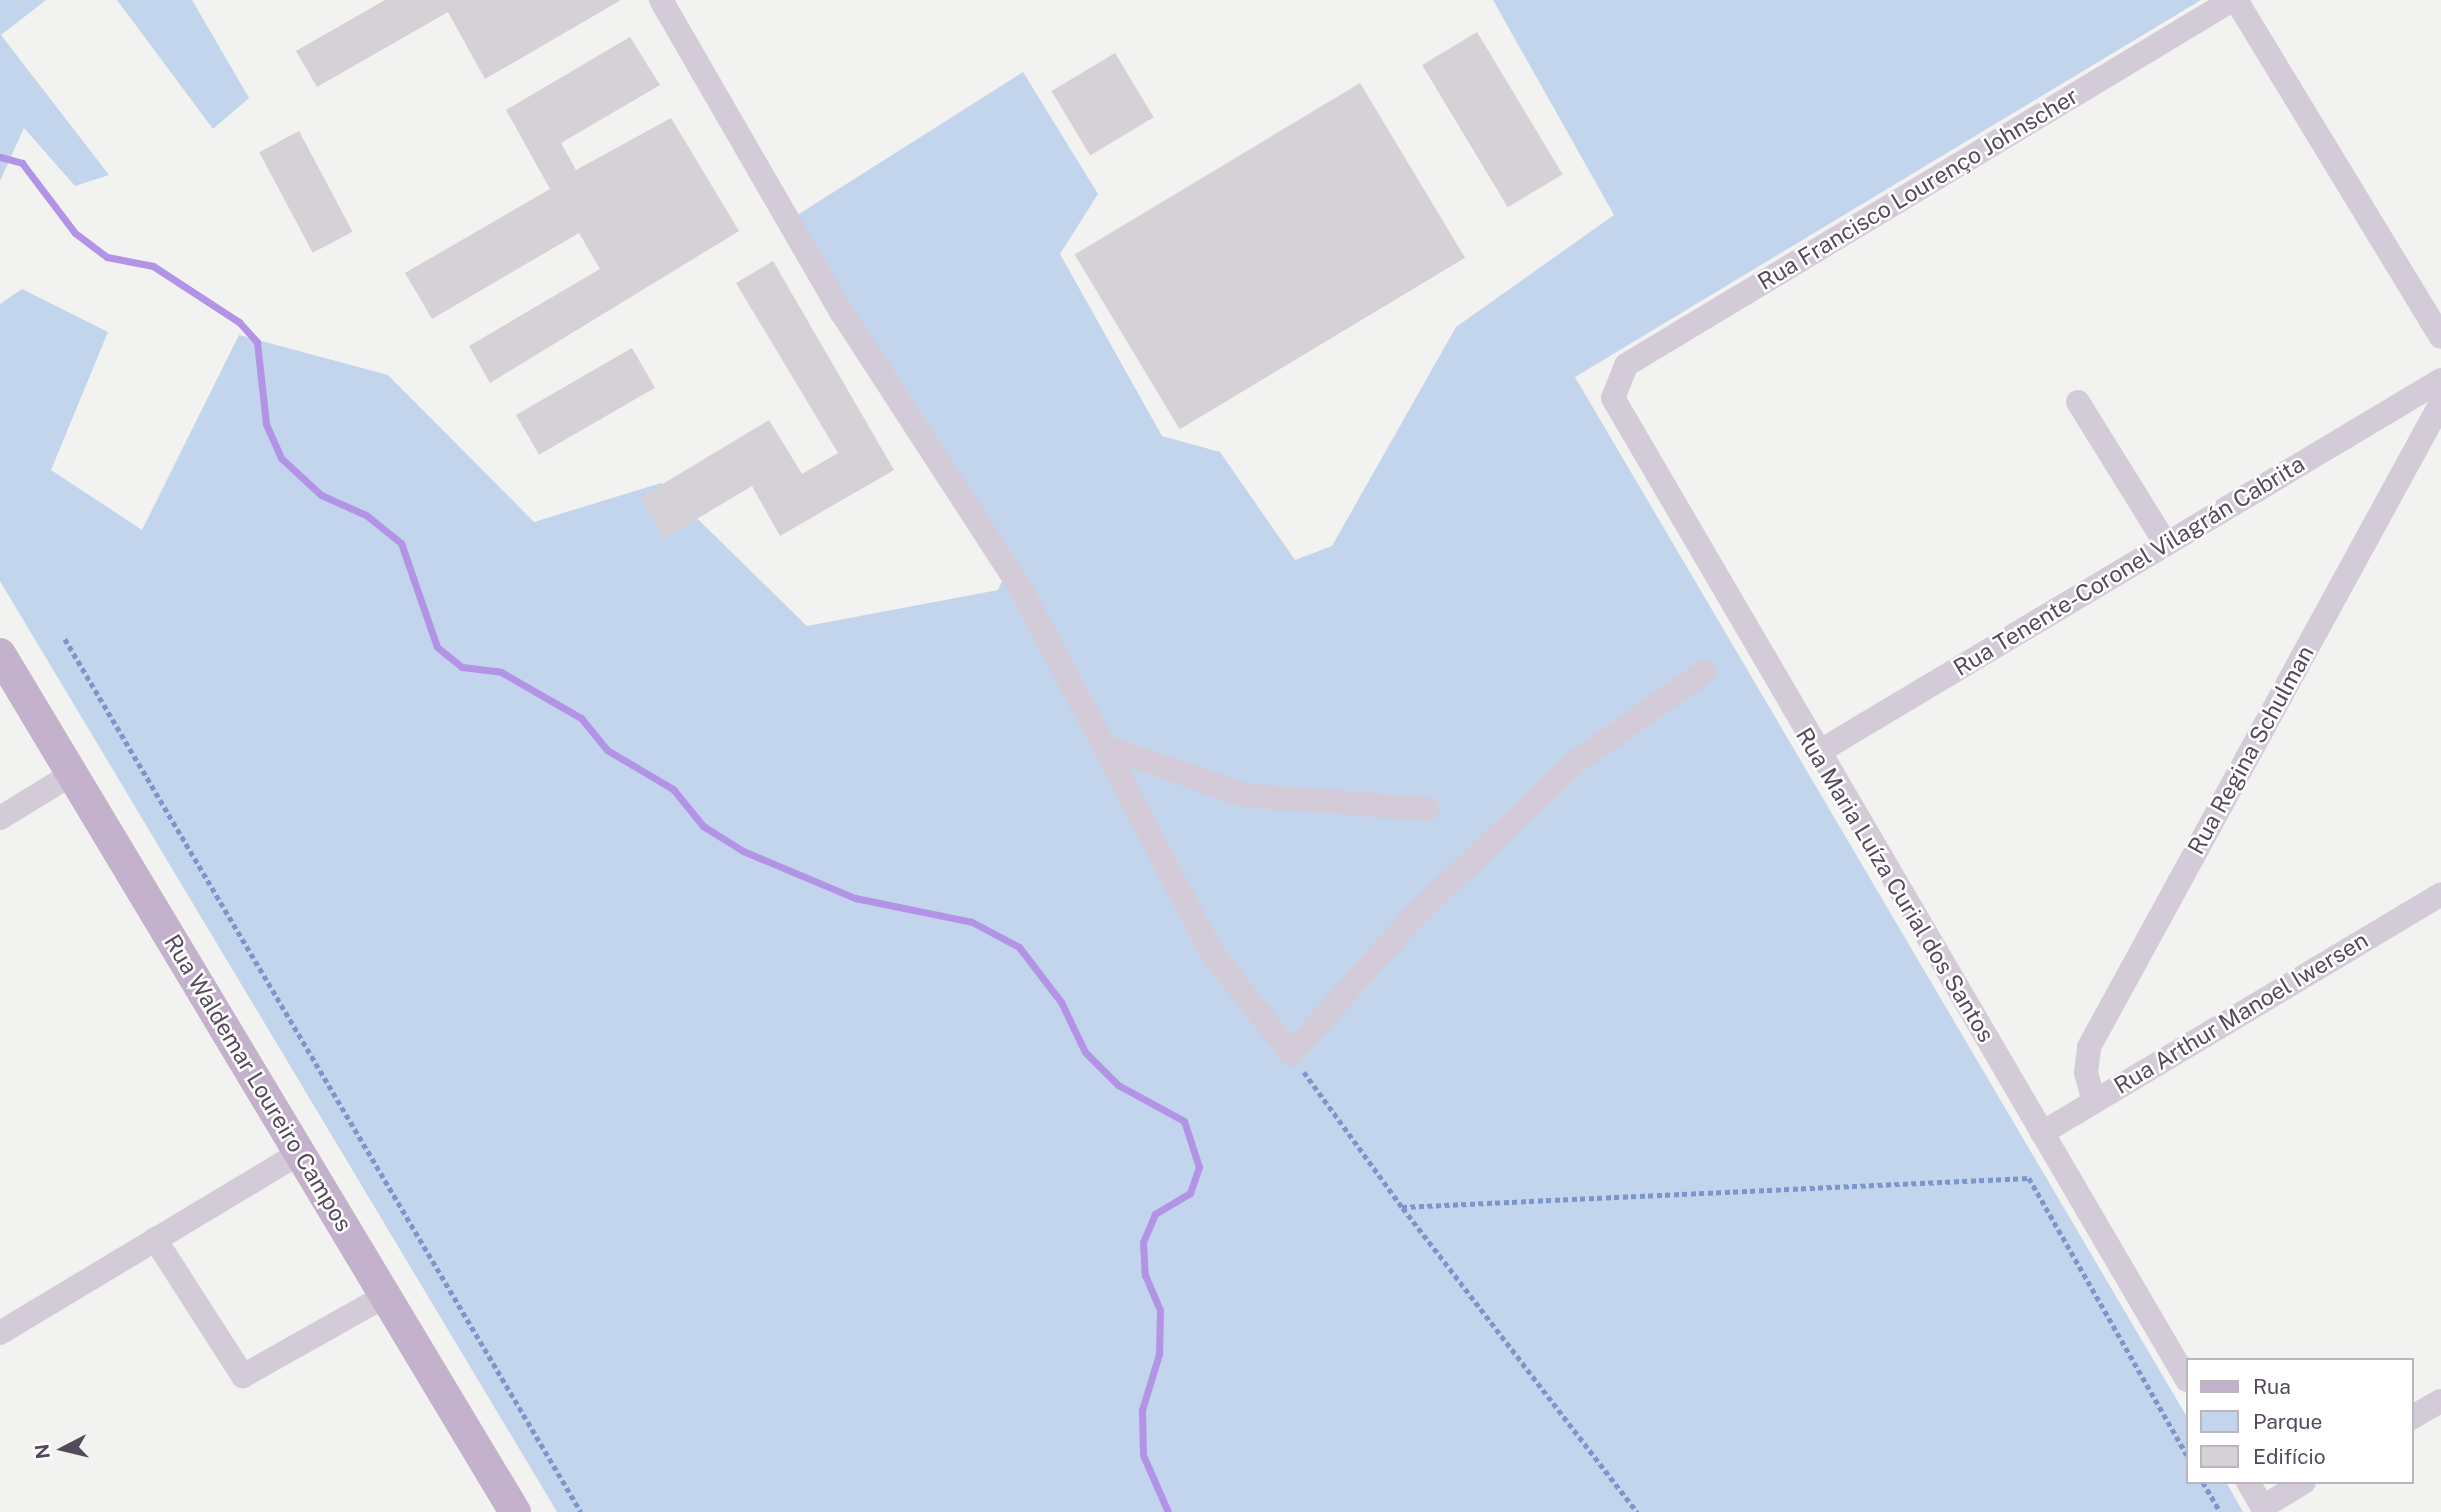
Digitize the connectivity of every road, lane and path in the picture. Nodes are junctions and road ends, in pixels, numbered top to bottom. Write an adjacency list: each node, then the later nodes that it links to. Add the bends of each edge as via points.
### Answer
1 (661, 0): 12 (street, via 842,313 1018,583)
2 (2234, 0): 3 (street); 5 (street, Rua Francisco Lourenço Johnscher, via 1626,365)
3 (2441, 337)
4 (2441, 380): 8 (street, Rua Tenente-Coronel Vilagrán Cabrita)
5 (1613, 387): 13 (street, Rua Maria Luíza Curial dos Santos, via 1618,417)
6 (2078, 402): 8 (street)
7 (2441, 403): 19 (street, Rua Regina Schulman, via 2089,1047 2086,1073)
8 (2166, 544): 13 (street, Rua Tenente-Coronel Vilagrán Cabrita)
9 (65, 639): 35 (path)
10 (0, 654): 14 (main road, Rua Waldemar Loureiro Campos)
11 (1704, 672): 18 (street, via 1577,761 1414,916)
12 (1104, 746): 15 (street, via 1244,795); 18 (street, via 1210,950)
13 (1817, 753): 20 (street, Rua Maria Luíza Curial dos Santos)
14 (72, 774): 16 (street); 21 (main road, Rua Waldemar Loureiro Campos)
15 (1427, 809)
16 (0, 818)
17 (2441, 894): 19 (street, Rua Arthur Manoel Iwersen)
18 (1291, 1054): 22 (path)
19 (2094, 1102): 20 (street, Rua Arthur Manoel Iwersen)
20 (2042, 1133): 26 (street, Rua Maria Luíza Curial dos Santos)
21 (300, 1153): 23 (street); 24 (main road, Rua Waldemar Loureiro Campos)
22 (1402, 1207): 29 (path, via 2029,1178); 36 (path)
23 (155, 1239): 24 (street, via 243,1376); 25 (street)
24 (385, 1296): 34 (main road, Rua Waldemar Loureiro Campos)
25 (0, 1332)
26 (2186, 1378)
27 (2441, 1401): 28 (street)
28 (2413, 1417)
29 (2186, 1453)
30 (2204, 1484): 37 (path)
31 (2249, 1484): 33 (street)
32 (2301, 1484): 33 (street)
33 (2264, 1510)
34 (515, 1512)
35 (581, 1512)
36 (1637, 1512)
37 (2220, 1512)

